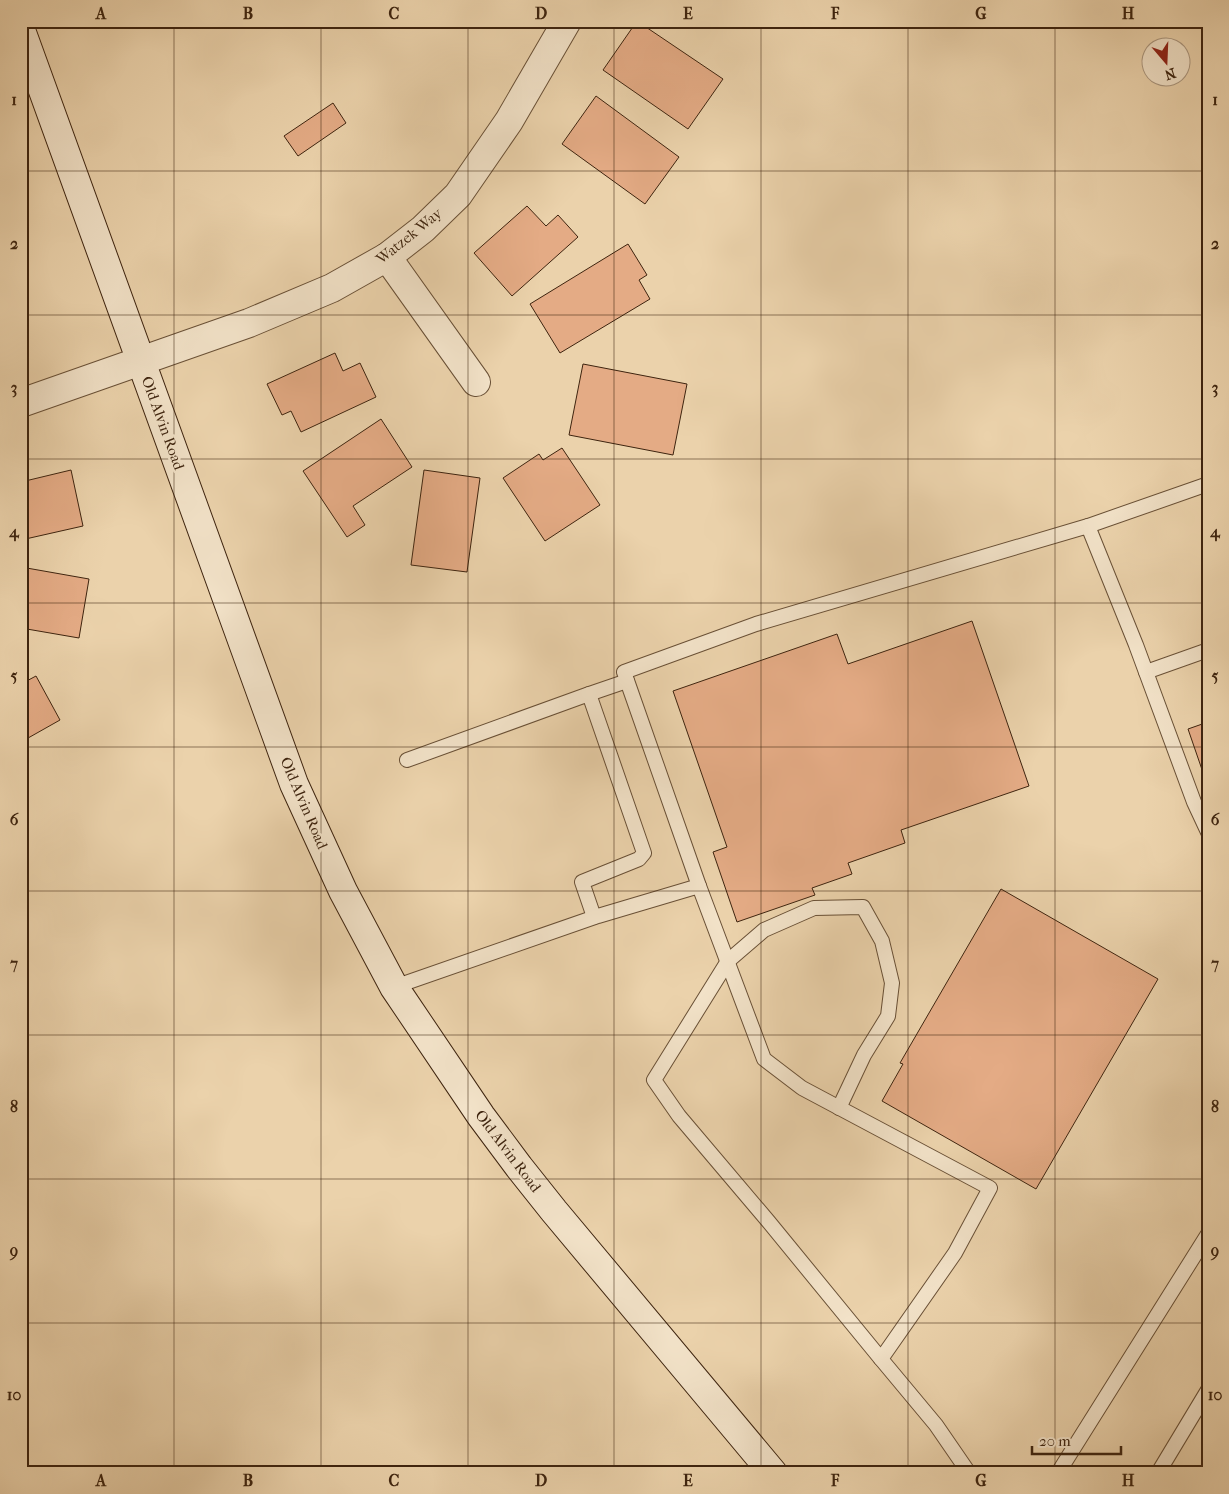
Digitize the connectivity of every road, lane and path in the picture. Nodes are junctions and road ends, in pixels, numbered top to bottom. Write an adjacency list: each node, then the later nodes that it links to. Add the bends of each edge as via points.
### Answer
1 (566, 21): 3 (street, Watzek Way, via 509,121 458,195 423,229)
2 (21, 30): 4 (street, Old Alvin Road)
3 (387, 257): 4 (street, Watzek Way, via 332,288 249,323); 5 (street)
4 (140, 360): 6 (street, Watzek Way); 18 (street, Old Alvin Road, via 294,784 343,891)
5 (476, 382)
6 (21, 403)
7 (1208, 484): 8 (lane)
8 (1088, 526): 10 (lane); 11 (lane, via 756,624 624,672)
9 (1208, 650): 10 (lane)
10 (1146, 672): 14 (lane)
11 (627, 681): 12 (lane); 15 (lane)
12 (589, 694): 13 (lane); 16 (lane, via 644,853 640,859 582,882)
13 (407, 760)
14 (1208, 832)
15 (699, 886): 16 (lane); 17 (lane)
16 (594, 917): 18 (lane)
17 (728, 961): 19 (lane, via 764,1059 802,1088); 19 (lane, via 764,930 814,908 863,906 882,941 892,984 888,1016 864,1055); 21 (lane, via 654,1080 679,1116)
18 (394, 988): 23 (street, Old Alvin Road, via 519,1168)
19 (839, 1108): 21 (lane, via 990,1188 956,1253)
20 (1208, 1234): 25 (lane)
21 (881, 1359): 24 (lane, via 936,1425)
22 (1208, 1390): 26 (lane)
23 (773, 1473)
24 (969, 1473)
25 (1058, 1473)
26 (1158, 1473)

